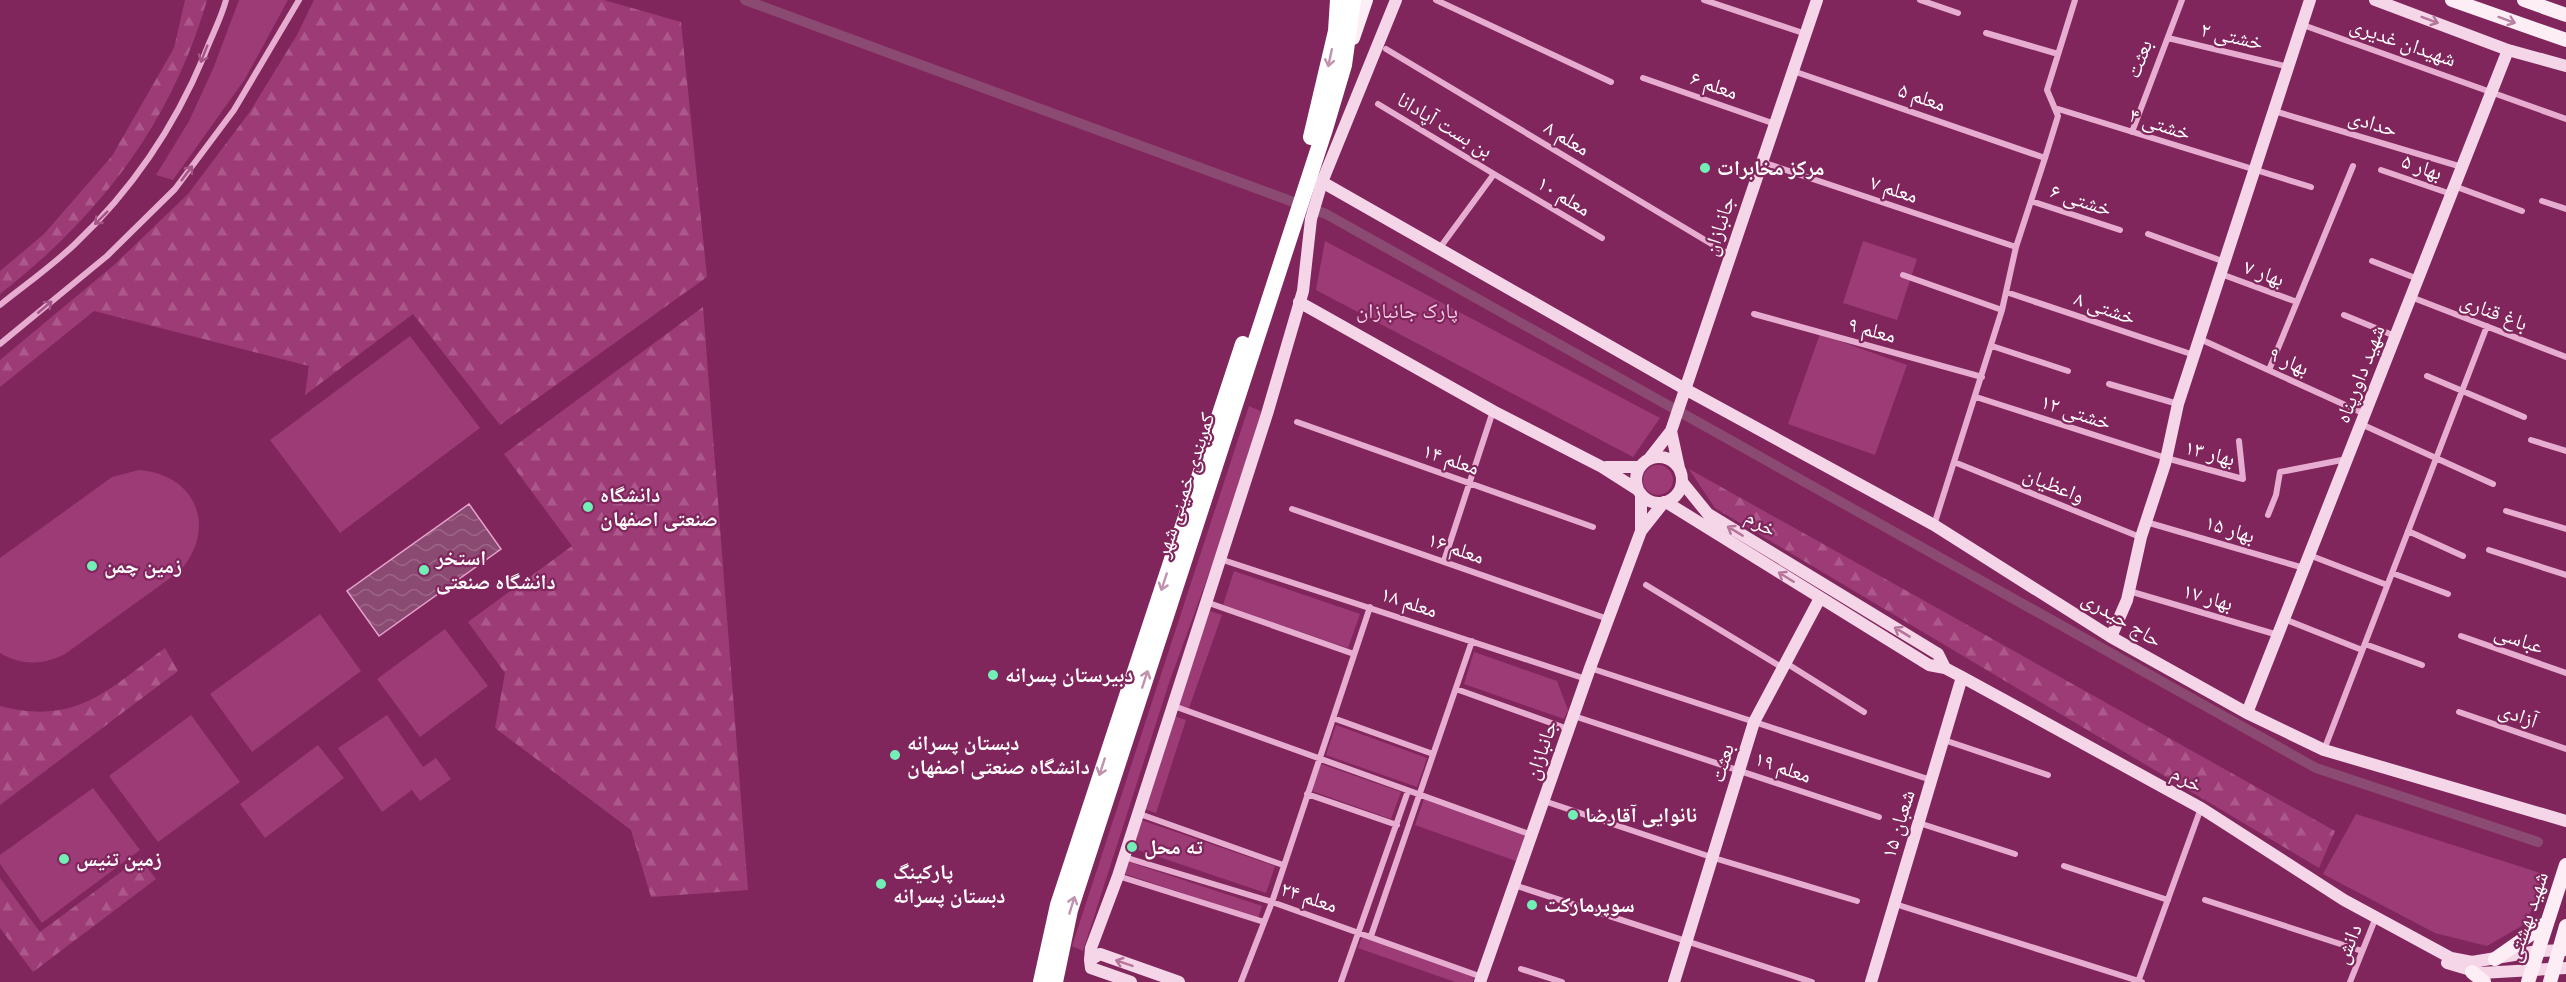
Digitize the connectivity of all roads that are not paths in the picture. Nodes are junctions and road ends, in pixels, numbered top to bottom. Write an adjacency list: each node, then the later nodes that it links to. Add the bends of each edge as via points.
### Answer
1 (226, 0): 71 (street, one-way to 71, via 188,94 141,171 110,210 73,246)
2 (299, 0): 78 (street, one-way to 2, via 107,256 175,189 234,110)
3 (1338, 0): 48 (highway, کمربندی خمینی شهر, one-way to 48)
4 (1353, 0): 27 (highway, کمربندی خمینی شهر)
5 (1366, 0): 27 (main road)
6 (1396, 0): 48 (street)
7 (1436, 0): 32 (street)
8 (1704, 0): 21 (street)
9 (1817, 0): 21 (street, جانبازان)
10 (1920, 0): 17 (street)
11 (2075, 0): 26 (street)
12 (2182, 0): 22 (street, بعثت)
13 (2310, 0): 19 (street)
14 (2375, 0): 25 (street, one-way to 25)
15 (2452, 0): 23 (main road, one-way to 23)
16 (2524, 0): 18 (main road)
17 (1958, 13)
18 (2566, 15)
19 (2303, 25): 29 (street); 33 (street, شهیدان غدیری)
20 (1986, 33): 26 (street)
21 (1806, 34): 30 (street, جانبازان)
22 (2168, 38): 29 (street, خشتی ۲); 39 (street, بعثت)
23 (2566, 40)
24 (1386, 49): 60 (street, معلم ۸)
25 (2508, 50): 28 (street); 33 (street, شهید داورپناه)
26 (2058, 54): 35 (street, via 2047,90)
27 (1344, 65): 48 (highway, کمربندی خمینی شهر)
28 (2566, 66)
29 (2289, 67): 36 (street)
30 (1793, 70): 38 (street, جانبازان); 40 (street, معلم ۵)
31 (1643, 78): 38 (street, معلم ۶)
32 (1611, 82)
33 (2492, 91): 37 (street, شهیدان غدیری); 43 (street, شهید داورپناه)
34 (1378, 104): 46 (street, بن بست آپادانا)
35 (2055, 108): 39 (street, خشتی ۴); 40 (street, via 2058,116)
36 (2274, 111): 43 (street, حدادی); 45 (street)
37 (2566, 119)
38 (1775, 124): 41 (street, جانبازان)
39 (2132, 132): 45 (street, خشتی ۴)
40 (2042, 156): 51 (street)
41 (1762, 162): 58 (street, معلم ۷); 60 (street, جانبازان)
42 (2353, 166): 70 (street)
43 (2462, 167): 50 (street, شهید داورپناه)
44 (2381, 170): 50 (street, بهار ۵)
45 (2254, 171): 49 (street); 62 (street)
46 (1494, 174): 47 (street, بن بست آپادانا); 59 (street)
47 (1508, 182): 57 (street, معلم ۱۰)
48 (1310, 187): 59 (street, حاج حیدری); 63 (highway, کمربندی خمینی شهر); 69 (street, via 1311,219)
49 (2311, 187)
50 (2453, 190): 54 (street, بهار ۵); 66 (street, شهید داورپناه)
51 (2031, 201): 55 (street, خشتی ۶); 58 (street)
52 (2542, 201): 53 (street)
53 (2566, 209)
54 (2522, 211)
55 (2120, 230)
56 (2148, 234): 62 (street)
57 (1602, 238)
58 (2016, 247): 67 (street)
59 (1439, 249): 87 (street, حاج حیدری)
60 (1730, 255): 87 (street, جانبازان)
61 (2372, 261): 66 (street)
62 (2225, 262): 64 (street)
63 (1274, 269): 210 (highway, کمربندی خمینی شهر, one-way to 210, via 1058,904); 211 (highway, کمربندی خمینی شهر, one-way to 63, via 1070,910)
64 (2221, 274): 70 (street, بهار ۷); 77 (street)
65 (1903, 275): 72 (street)
66 (2418, 279): 68 (street, شهید داورپناه)
67 (2006, 292): 72 (street); 80 (street, خشتی ۸)
68 (2411, 297): 75 (street, باغ قناری); 76 (street, شهید داورپناه)
69 (1299, 302): 91 (street); 125 (street)
70 (2297, 302): 82 (street)
71 (0, 305)
72 (2002, 310): 79 (street)
73 (1754, 314): 85 (street, معلم ۹)
74 (2344, 315): 76 (street)
75 (2487, 326): 81 (street, باغ قناری); 88 (street)
76 (2396, 336): 93 (street, شهید داورپناه)
77 (2199, 339): 80 (street); 82 (street, بهار ۹)
78 (0, 344)
79 (1992, 346): 83 (street); 85 (street)
80 (2194, 355): 90 (street)
81 (2566, 357)
82 (2269, 370): 93 (street, بهار ۹)
83 (2068, 371)
84 (2427, 376): 88 (street)
85 (1982, 377): 89 (street)
86 (2109, 384): 90 (street)
87 (1685, 389): 95 (street, جانبازان); 116 (street, حاج حیدری)
88 (2462, 391): 92 (street); 100 (street)
89 (1976, 397): 99 (street, خشتی ۱۲); 102 (street)
90 (2178, 404): 99 (street)
91 (1493, 411): 104 (street); 107 (street)
92 (2524, 417)
93 (2363, 419): 100 (street, بهار ۹); 101 (street, شهید داورپناه)
94 (1297, 422): 107 (street, معلم ۱۴)
95 (1671, 431): 103 (street); 105 (street)
96 (2531, 440): 98 (street)
97 (2239, 441): 99 (street, بهار ۱۳, via 2243,478)
98 (2566, 451)
99 (2166, 458): 115 (street)
100 (2436, 458): 108 (street, بهار ۹); 120 (street)
101 (2347, 459): 113 (street, via 2280,472); 123 (street, شهید داورپناه)
102 (1954, 462): 116 (street); 121 (street, واعظیان)
103 (1645, 463): 104 (street); 105 (street, via 1668,458); 109 (street, via 1636,482)
104 (1602, 467): 109 (street)
105 (1679, 468): 106 (street)
106 (1682, 482): 110 (street, via 1677,495); 114 (street, خرم)
107 (1469, 483): 117 (street, معلم ۱۴); 126 (street)
108 (2493, 484)
109 (1640, 492): 110 (street, via 1650,501); 119 (street)
110 (1665, 502): 114 (street, خرم); 119 (street)
111 (1292, 509): 126 (street, معلم ۱۶)
112 (2506, 511): 118 (street)
113 (2268, 515)
114 (1706, 520): 134 (street, خرم, one-way to 114); 147 (street, خرم, one-way to 114, via 1938,654)
115 (2146, 522): 121 (street); 127 (street, بهار ۱۵)
116 (1934, 525): 141 (street, حاج حیدری)
117 (1593, 527)
118 (2566, 529)
119 (1641, 531): 137 (street, جانبازان)
120 (2408, 531): 124 (street); 128 (street)
121 (2141, 537): 132 (street)
122 (2489, 550): 129 (street)
123 (2309, 555): 127 (street, شهید داورپناه); 131 (street)
124 (2463, 556)
125 (1220, 559): 135 (street); 136 (street, معلم ۱۸)
126 (1444, 561): 137 (street, معلم ۱۶)
127 (2304, 568): 138 (street, شهید داورپناه)
128 (2392, 573): 131 (street); 133 (street)
129 (2566, 575)
130 (1646, 585): 145 (street)
131 (2387, 585): 143 (street)
132 (2129, 591): 139 (street, بهار ۱۷); 141 (street)
133 (2448, 594)
134 (1820, 598): 145 (street, بعثت); 147 (street, خرم, via 1929,665)
135 (1206, 602): 144 (street); 152 (street)
136 (1370, 607): 142 (street, معلم ۱۸); 144 (street)
137 (1608, 619): 149 (street, جانبازان)
138 (2284, 619): 139 (street, شهید داورپناه); 143 (street)
139 (2278, 635): 155 (street, شهید داورپناه)
140 (2461, 636): 148 (street, عباسی)
141 (2111, 637): 155 (street, حاج حیدری)
142 (1472, 641): 149 (street, معلم ۱۸); 151 (street)
143 (2364, 647): 146 (street); 162 (street)
144 (1354, 654): 157 (street)
145 (1784, 665): 153 (street); 158 (street, بعثت)
146 (2422, 665)
147 (1945, 668): 150 (street, خرم)
148 (2566, 673)
149 (1588, 674): 156 (street, جانبازان); 158 (street, معلم ۱۸)
150 (1962, 677): 160 (street, ۱۵ شعبان); 172 (street, خرم)
151 (1456, 689): 159 (street); 163 (street)
152 (1172, 705): 164 (street); 173 (street)
153 (1864, 712)
154 (2459, 712): 161 (street, آزادی)
155 (2247, 713): 162 (street, حاج حیدری)
156 (1574, 716): 159 (street, جانبازان); 165 (street, معلم ۱۹)
157 (1333, 718): 163 (street); 164 (street)
158 (1755, 722): 165 (street, بعثت); 167 (street, معلم ۱۸)
159 (1569, 729): 171 (street, جانبازان)
160 (1944, 740): 166 (street); 167 (street, ۱۵ شعبان)
161 (2566, 749)
162 (2324, 750): 175 (street, حاج حیدری)
163 (1433, 754): 170 (street)
164 (1318, 760): 168 (street); 169 (street)
165 (1740, 770): 174 (street, معلم ۱۹); 181 (street, بعثت)
166 (2048, 775)
167 (1932, 780): 176 (street, ۱۵ شعبان)
168 (1408, 791): 170 (street); 177 (street)
169 (1307, 794): 177 (street); 182 (street)
170 (1419, 795): 178 (street); 198 (street)
171 (1544, 801): 178 (street, جانبازان); 181 (street)
172 (2201, 808): 187 (street); 192 (street, خرم)
173 (1137, 813): 180 (street); 182 (street)
174 (1879, 817)
175 (2566, 821)
176 (1919, 823): 179 (street); 191 (street, ۱۵ شعبان)
177 (1397, 825): 196 (street)
178 (1532, 835): 186 (street, جانبازان)
179 (2015, 854)
180 (1123, 857): 185 (street); 190 (street, معلم ۲۴)
181 (1714, 858): 189 (street); 199 (street, بعثت)
182 (1283, 865): 190 (street)
183 (2566, 865): 194 (main road, شهید بهشتی)
184 (2064, 866): 187 (street)
185 (1118, 876): 193 (street); 204 (street)
186 (1514, 885): 199 (street); 209 (street, جانبازان)
187 (2168, 900): 220 (street)
188 (2205, 900): 201 (street)
189 (1857, 901)
190 (1272, 902): 193 (street); 196 (street, معلم ۲۴)
191 (1895, 904): 219 (street, ۱۵ شعبان); 220 (street)
192 (2376, 917): 197 (street, خرم); 201 (street, دانش)
193 (1264, 922): 214 (street)
194 (2547, 922): 202 (main road, شهید بهشتی); 203 (main road)
195 (2566, 926): 200 (main road, شهید بهشتی)
196 (1358, 931): 198 (street, معلم ۲۴); 215 (street)
197 (2404, 934): 203 (street, خرم, via 2451,958 2472,962); 206 (street, خرم, via 2447,963)
198 (1371, 936): 209 (street, معلم ۲۴)
199 (1687, 942): 217 (street, بعثت); 218 (street)
200 (2563, 950): 202 (street, خرم); 207 (main road, شهید بهشتی)
201 (2362, 951): 221 (street, دانش)
202 (2538, 951): 203 (street, خرم); 208 (main road, شهید بهشتی)
203 (2495, 959)
204 (1090, 960): 212 (street, via 1091,968); 213 (street, one-way to 204, via 1100,954)
205 (1521, 969): 216 (street)
206 (2472, 972): 208 (street, خرم); 222 (main road)
207 (2557, 973): 208 (street, خرم)
208 (2530, 976)
209 (1481, 980)
210 (1041, 982)
211 (1055, 982)
212 (1131, 982)
213 (1179, 982)
214 (1241, 982)
215 (1341, 982)
216 (1562, 982)
217 (1674, 982)
218 (1812, 982)
219 (1870, 982)
220 (2140, 982)
221 (2350, 982)
222 (2484, 982)

